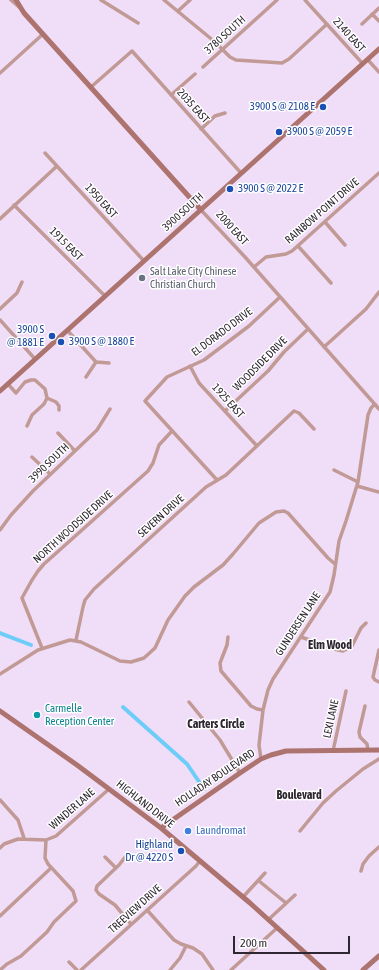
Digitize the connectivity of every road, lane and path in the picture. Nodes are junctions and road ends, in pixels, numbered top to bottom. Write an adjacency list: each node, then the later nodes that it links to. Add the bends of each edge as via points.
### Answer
1 (11, 0): 8 (street, 2000 EAST)
2 (16, 0): 8 (main road, 2000 EAST)
3 (101, 0): 13 (street)
4 (164, 0): 10 (street)
5 (190, 0): 10 (street)
6 (277, 0): 17 (street, 3780 SOUTH)
7 (305, 0): 14 (street, 2140 EAST)
8 (20, 8): 16 (main road, 2000 EAST)
9 (379, 8): 11 (street)
10 (178, 11): 17 (street)
11 (372, 14): 12 (street); 15 (street)
12 (379, 21)
13 (138, 23)
14 (327, 24): 17 (street, via 282,63 234,59); 20 (street, 2140 EAST)
15 (362, 24)
16 (43, 34): 23 (street); 25 (main road, 2000 EAST)
17 (222, 49): 21 (street, 3780 SOUTH)
18 (379, 50): 19 (main road, 3900 SOUTH)
19 (368, 60): 20 (main road, 3900 SOUTH); 22 (street)
20 (363, 64): 31 (main road, 3900 SOUTH)
21 (203, 67)
22 (379, 72)
23 (0, 73)
24 (195, 74): 26 (street)
25 (91, 87): 26 (street, 2035 EAST, via 132,50); 34 (main road, 2000 EAST)
26 (171, 95): 28 (street, 2035 EAST)
27 (225, 113): 28 (street, via 216,116)
28 (201, 129): 31 (street, 2035 EAST)
29 (45, 153): 30 (street, 1950 EAST)
30 (57, 166): 33 (street); 39 (street, 1950 EAST)
31 (241, 173): 34 (main road, 3900 SOUTH)
32 (379, 173): 36 (street, RAINBOW POINT DRIVE)
33 (14, 205): 35 (street); 44 (street, 1915 EAST)
34 (201, 210): 39 (main road, 3900 SOUTH); 40 (street, 2000 EAST)
35 (0, 219)
36 (325, 222): 37 (street); 38 (street, RAINBOW POINT DRIVE)
37 (345, 245)
38 (298, 246): 40 (street, RAINBOW POINT DRIVE, via 286,254 266,257); 42 (street)
39 (144, 261): 44 (main road, 3900 SOUTH)
40 (254, 267): 45 (street, 2000 EAST)
41 (22, 282): 46 (street, via 17,293)
42 (331, 283)
43 (379, 292): 50 (street, via 366,309)
44 (105, 296): 49 (main road, 3900 SOUTH)
45 (280, 297): 48 (street, 2000 EAST); 54 (street, EL DORADO DRIVE, via 237,336 204,360)
46 (0, 309)
47 (0, 320): 51 (street)
48 (308, 329): 50 (street, 2000 EAST); 63 (street, WOODSIDE DRIVE)
49 (67, 330): 51 (main road, 3900 SOUTH); 52 (street)
50 (324, 347): 59 (street, 2000 EAST)
51 (35, 359): 56 (main road, 3900 SOUTH)
52 (96, 362): 53 (street); 55 (street)
53 (109, 362)
54 (190, 366): 63 (street, 1925 EAST, via 195,378); 66 (street, EL DORADO DRIVE, via 167,377 146,401)
55 (86, 377)
56 (8, 384): 57 (main road, 3900 SOUTH); 58 (street, via 16,393 25,382 35,380 45,389)
57 (0, 391)
58 (47, 398): 62 (street, via 56,402); 64 (street, via 32,415)
59 (375, 404): 60 (street, 2000 EAST); 74 (street, GUNDERSEN LANE, via 368,415)
60 (379, 408)
61 (110, 409): 69 (street, 3990 SOUTH, via 97,430)
62 (59, 410)
63 (225, 411): 68 (street, 1925 EAST)
64 (28, 426)
65 (314, 429): 68 (street, SEVERN DRIVE, via 296,411)
66 (172, 431): 73 (street, EL DORADO DRIVE); 82 (street, NORTH WOODSIDE DRIVE, via 159,445 148,471 44,564 32,580 22,598)
67 (58, 433): 69 (street)
68 (257, 446): 73 (street, SEVERN DRIVE, via 226,475)
69 (75, 451): 72 (street, 3990 SOUTH)
70 (32, 457): 72 (street)
71 (334, 470): 74 (street)
72 (50, 474): 76 (street, 3990 SOUTH)
73 (217, 480): 81 (street, SEVERN DRIVE, via 94,589 85,600)
74 (357, 484): 75 (street); 77 (street, GUNDERSEN LANE, via 339,541)
75 (379, 492)
76 (0, 530)
77 (336, 564): 80 (street, GUNDERSEN LANE, via 330,592); 81 (street, via 288,513 276,512 259,523 223,565 194,587 168,620 158,643 144,658 131,662 120,661)
78 (366, 623): 80 (street, via 352,646 343,651)
79 (228, 637): 89 (street, via 220,663 221,671 251,706)
80 (301, 637): 89 (street, GUNDERSEN LANE, via 273,679)
81 (76, 640): 82 (street)
82 (42, 648): 84 (street)
83 (379, 650): 85 (street, via 373,677)
84 (0, 674)
85 (379, 682)
86 (346, 691): 93 (street, LEXI LANE)
87 (189, 702): 96 (street, via 220,740)
88 (365, 706): 91 (street, via 359,732)
89 (263, 710): 94 (street, GUNDERSEN LANE, via 259,745)
90 (0, 711): 97 (main road, HIGHLAND DRIVE)
91 (368, 750): 92 (main road, HOLLADAY BOULEVARD); 93 (main road, HOLLADAY BOULEVARD)
92 (379, 750)
93 (333, 751): 94 (main road, HOLLADAY BOULEVARD, via 286,751)
94 (261, 759): 96 (main road, HOLLADAY BOULEVARD)
95 (379, 759): 100 (street, via 336,791)
96 (240, 773): 99 (main road, HOLLADAY BOULEVARD)
97 (109, 789): 99 (main road, HIGHLAND DRIVE); 102 (street, WINDER LANE, via 56,836)
98 (0, 800): 101 (street, via 18,820)
99 (161, 828): 107 (main road, HIGHLAND DRIVE)
100 (300, 831)
101 (24, 838): 102 (street); 103 (street, via 12,840)
102 (46, 840): 108 (street, via 46,858)
103 (0, 848)
104 (379, 848): 110 (street, via 369,856)
105 (105, 856): 109 (street)
106 (126, 856): 109 (street)
107 (200, 861): 114 (main road, HIGHLAND DRIVE); 116 (street, TREEVIEW DRIVE)
108 (51, 868): 117 (street); 124 (street, via 71,888 76,900 21,956)
109 (116, 868): 119 (street, via 98,885 97,893 111,902)
110 (361, 871)
111 (265, 873): 112 (street)
112 (259, 881): 114 (street); 115 (street)
113 (295, 895): 115 (street)
114 (243, 897): 118 (main road, HIGHLAND DRIVE)
115 (286, 903): 118 (street)
116 (147, 910): 119 (street, TREEVIEW DRIVE); 121 (street, via 174,940)
117 (0, 916)
118 (268, 920): 120 (main road, HIGHLAND DRIVE)
119 (131, 924): 126 (street, TREEVIEW DRIVE)
120 (277, 928): 129 (street); 130 (main road, HIGHLAND DRIVE)
121 (186, 946): 127 (street); 128 (street, via 202,954)
122 (379, 956): 131 (main road)
123 (69, 962): 125 (street)
124 (0, 970)
125 (77, 970)
126 (80, 970)
127 (170, 970)
128 (213, 970)
129 (232, 970)
130 (324, 970)
131 (363, 970)

